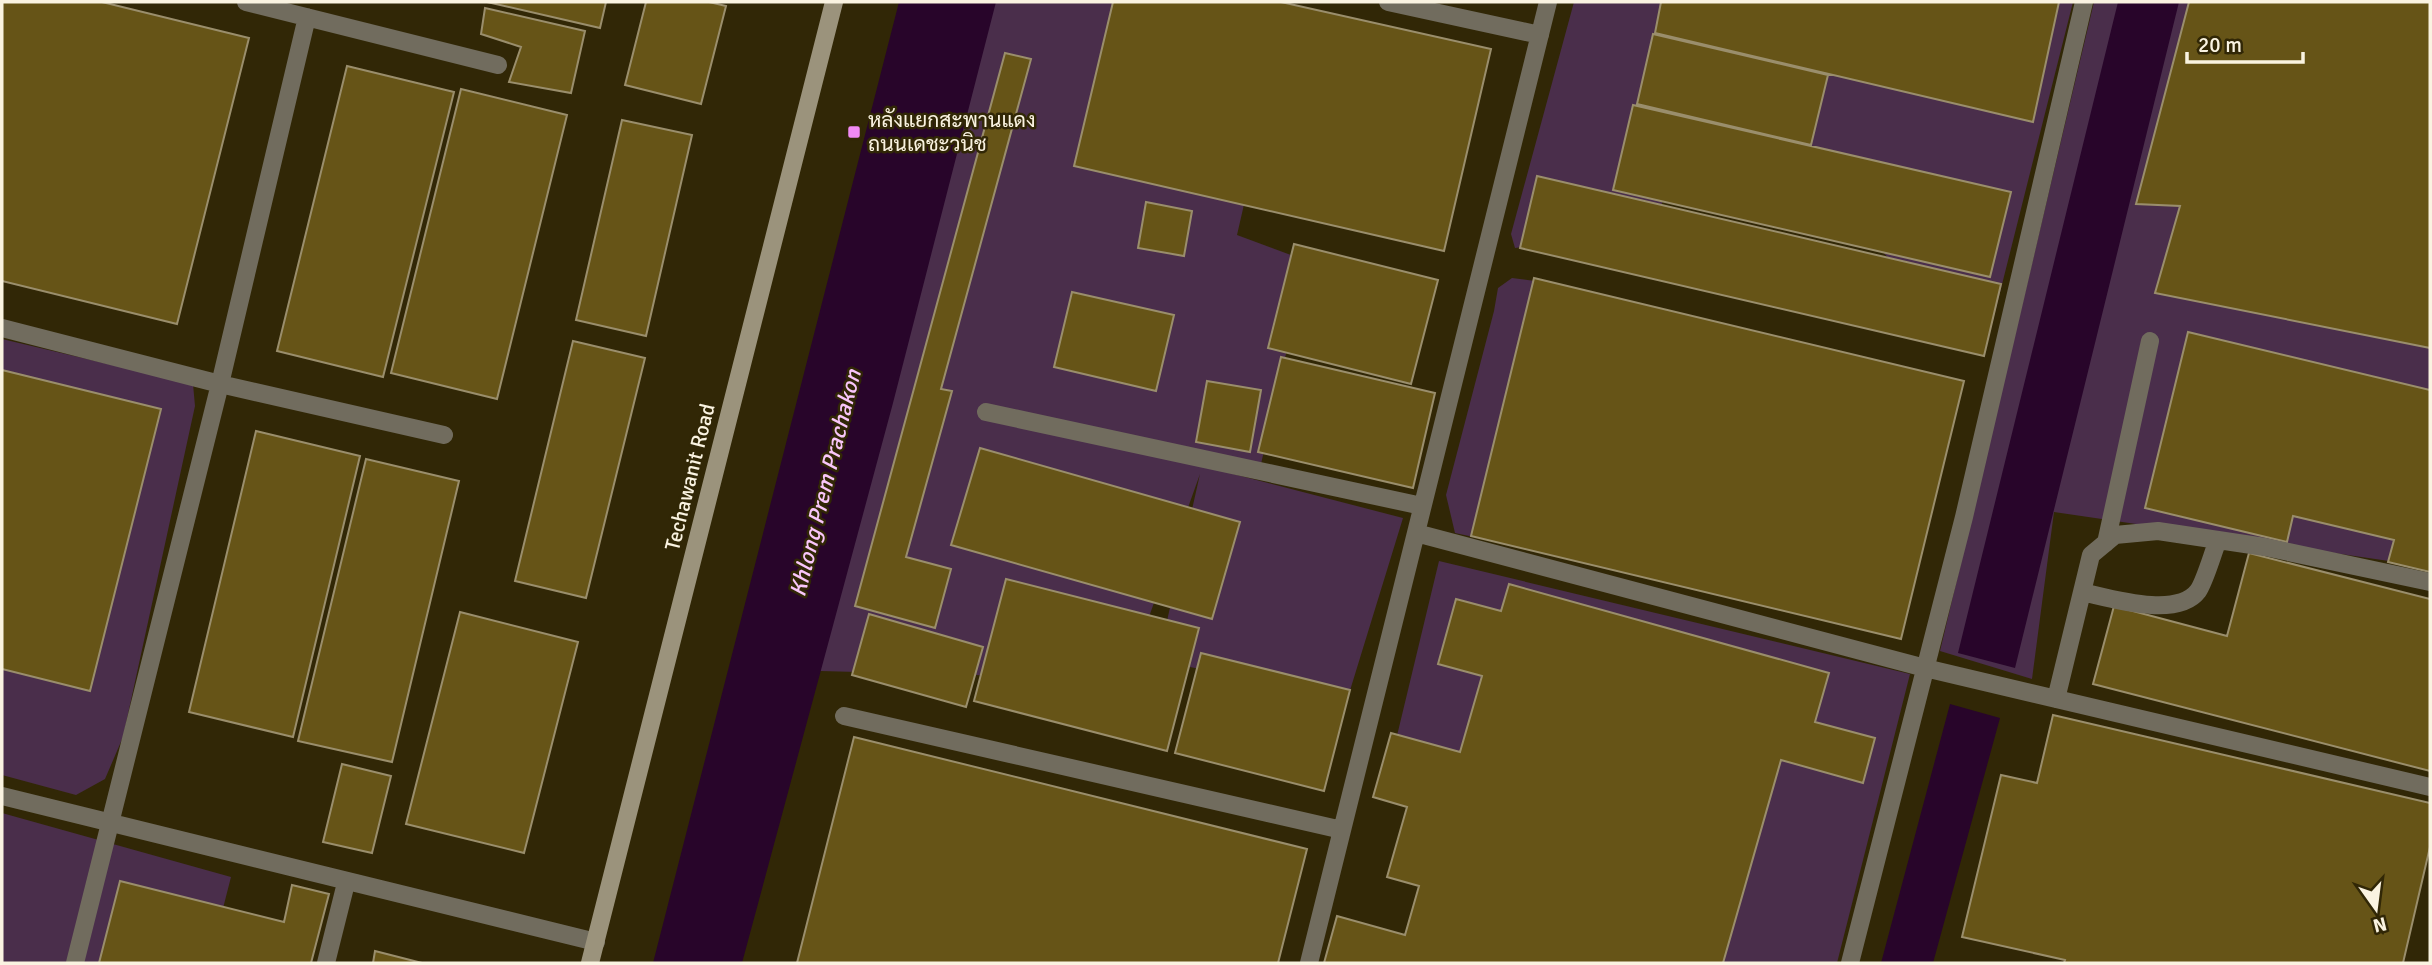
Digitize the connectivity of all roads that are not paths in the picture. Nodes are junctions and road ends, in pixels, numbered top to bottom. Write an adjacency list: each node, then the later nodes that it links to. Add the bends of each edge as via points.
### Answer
1 (246, 2): 6 (lane)
2 (834, 2): 28 (main road, Techawanit Road)
3 (1388, 2): 7 (lane)
4 (1548, 2): 7 (lane)
5 (2084, 2): 20 (lane)
6 (307, 17): 8 (lane); 11 (lane)
7 (1540, 35): 14 (lane)
8 (498, 65)
9 (2, 328): 11 (lane)
10 (2150, 341): 17 (lane)
11 (220, 384): 13 (lane); 25 (lane)
12 (986, 412): 14 (lane)
13 (444, 435)
14 (1422, 506): 15 (lane)
15 (1416, 533): 20 (lane); 26 (lane)
16 (2218, 540): 17 (lane, via 2158,531 2115,536); 18 (lane); 19 (lane, via 2197,592 2179,603 2147,606)
17 (2106, 543): 19 (lane, via 2091,555)
18 (2430, 582)
19 (2082, 592): 21 (lane)
20 (1925, 668): 21 (lane); 33 (lane)
21 (2056, 699): 23 (lane)
22 (844, 716): 26 (lane)
23 (2430, 787)
24 (2, 796): 25 (lane)
25 (109, 824): 27 (lane); 29 (lane)
26 (1342, 830): 32 (lane)
27 (346, 883): 28 (lane); 30 (lane)
28 (596, 942): 31 (main road, Techawanit Road)
29 (75, 963)
30 (326, 963)
31 (590, 963)
32 (1309, 963)
33 (1850, 963)

